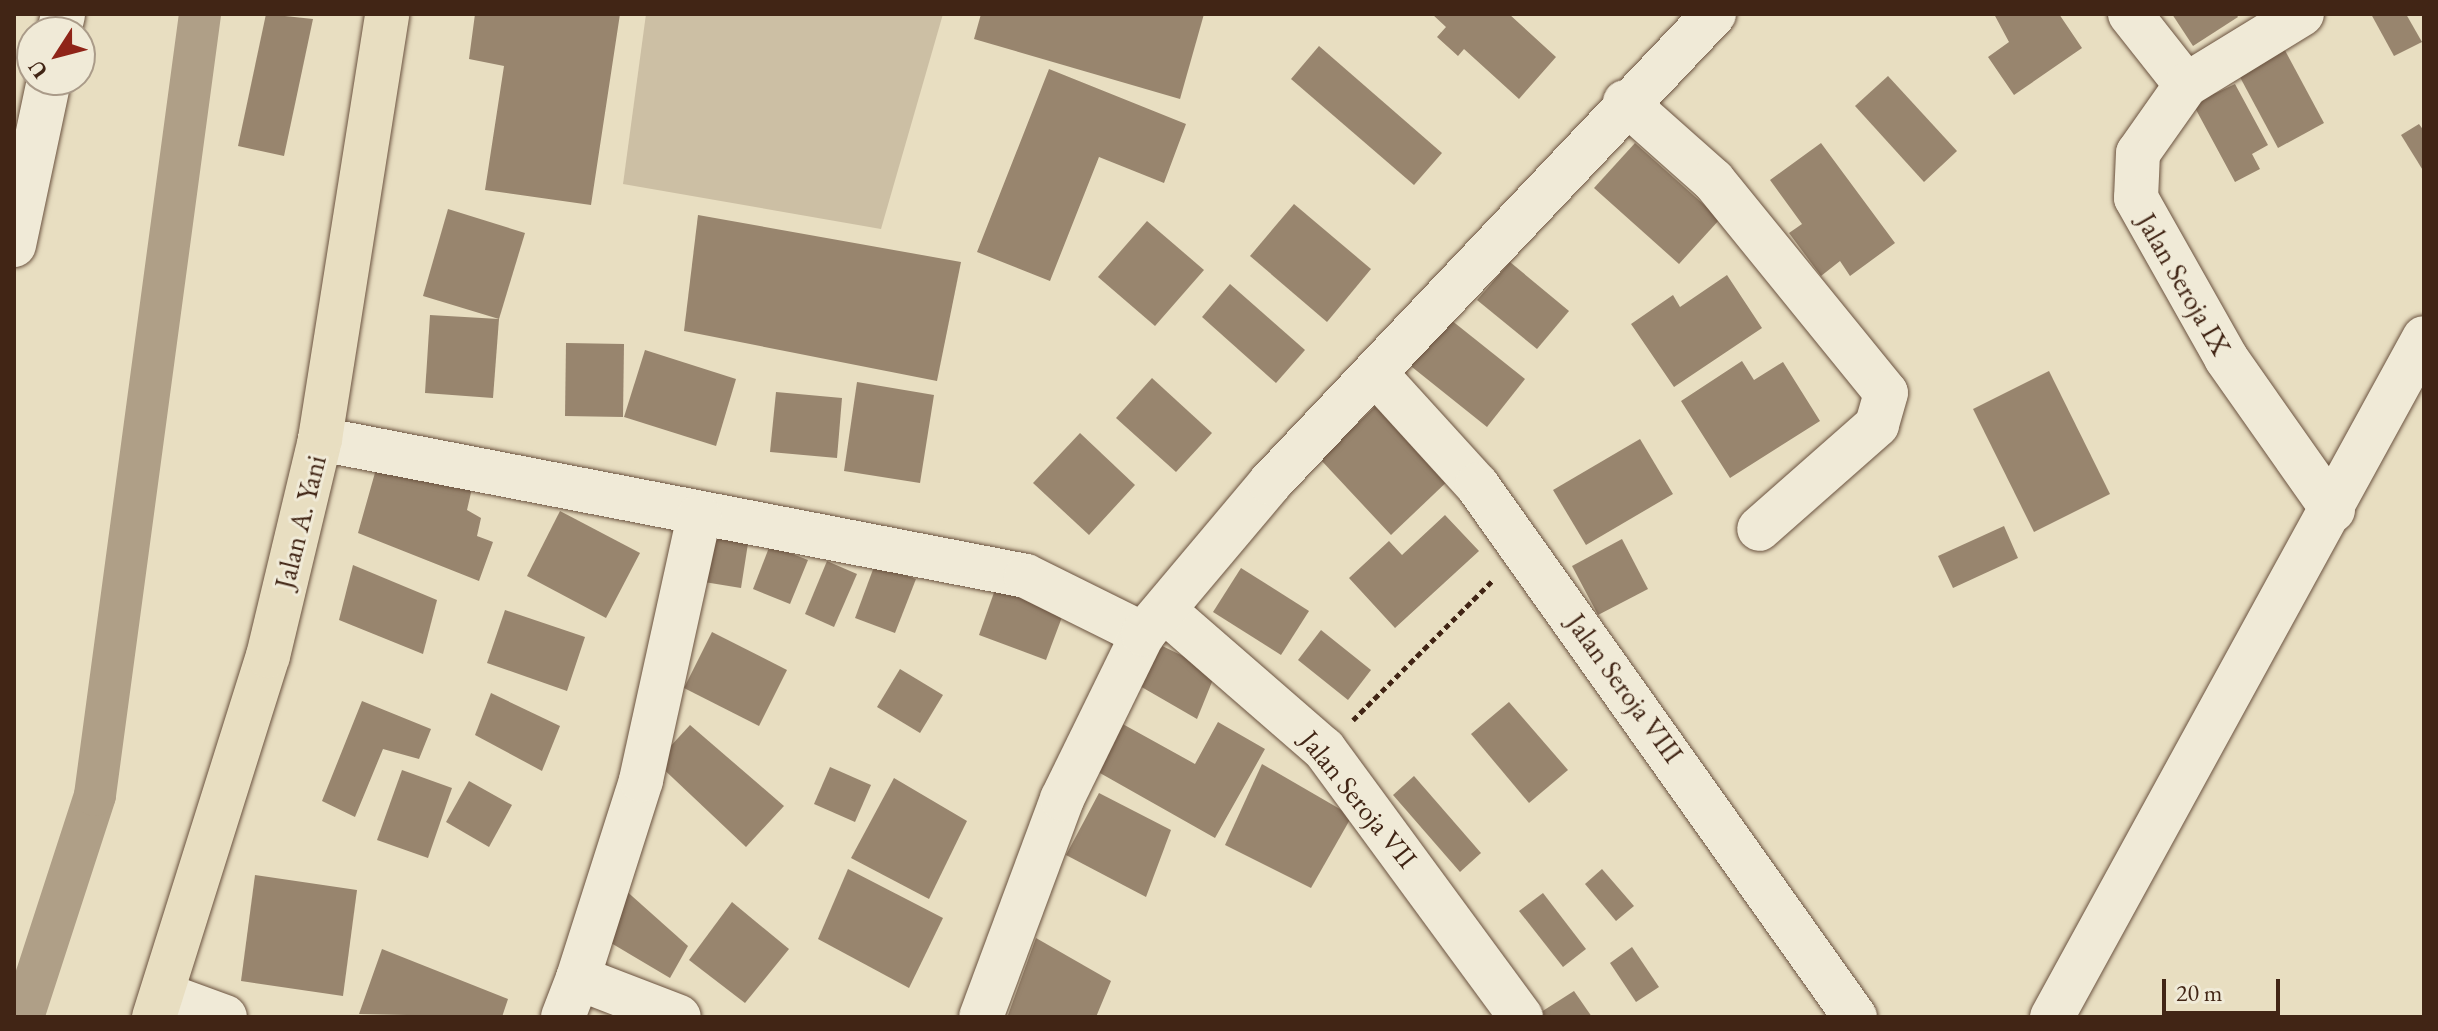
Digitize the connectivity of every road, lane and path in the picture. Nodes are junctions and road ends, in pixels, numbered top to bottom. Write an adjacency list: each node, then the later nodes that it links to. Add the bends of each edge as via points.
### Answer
1 (387, 14): 11 (highway, Jalan A. Yani)
2 (1714, 14): 7 (street)
3 (2130, 14): 5 (street)
4 (2302, 14): 5 (street)
5 (2186, 85): 12 (street, Jalan Seroja IX, via 2138,153 2136,198 2226,358)
6 (46, 96): 8 (street)
7 (1625, 102): 10 (street); 14 (street, via 1713,180 1886,393 1877,425)
8 (14, 245)
9 (2424, 338): 12 (street)
10 (1375, 373): 15 (street, Jalan Seroja VIII); 16 (street, via 1270,483)
11 (320, 439): 13 (street, Jalan Seroja VII); 19 (highway, Jalan A. Yani, via 268,656)
12 (2333, 510): 25 (street)
13 (699, 516): 16 (street, Jalan Seroja VII, via 1026,576); 18 (street, via 641,780)
14 (1759, 529)
15 (1524, 549): 17 (path); 24 (street, Jalan Seroja VIII)
16 (1154, 623): 17 (street, Jalan Seroja VII); 22 (street, via 1062,799)
17 (1324, 749): 23 (street, Jalan Seroja VII)
18 (570, 997): 21 (street)
19 (158, 1006): 20 (street)
20 (225, 1017)
21 (679, 1017)
22 (981, 1017)
23 (1521, 1017)
24 (1855, 1017)
25 (2052, 1017)

